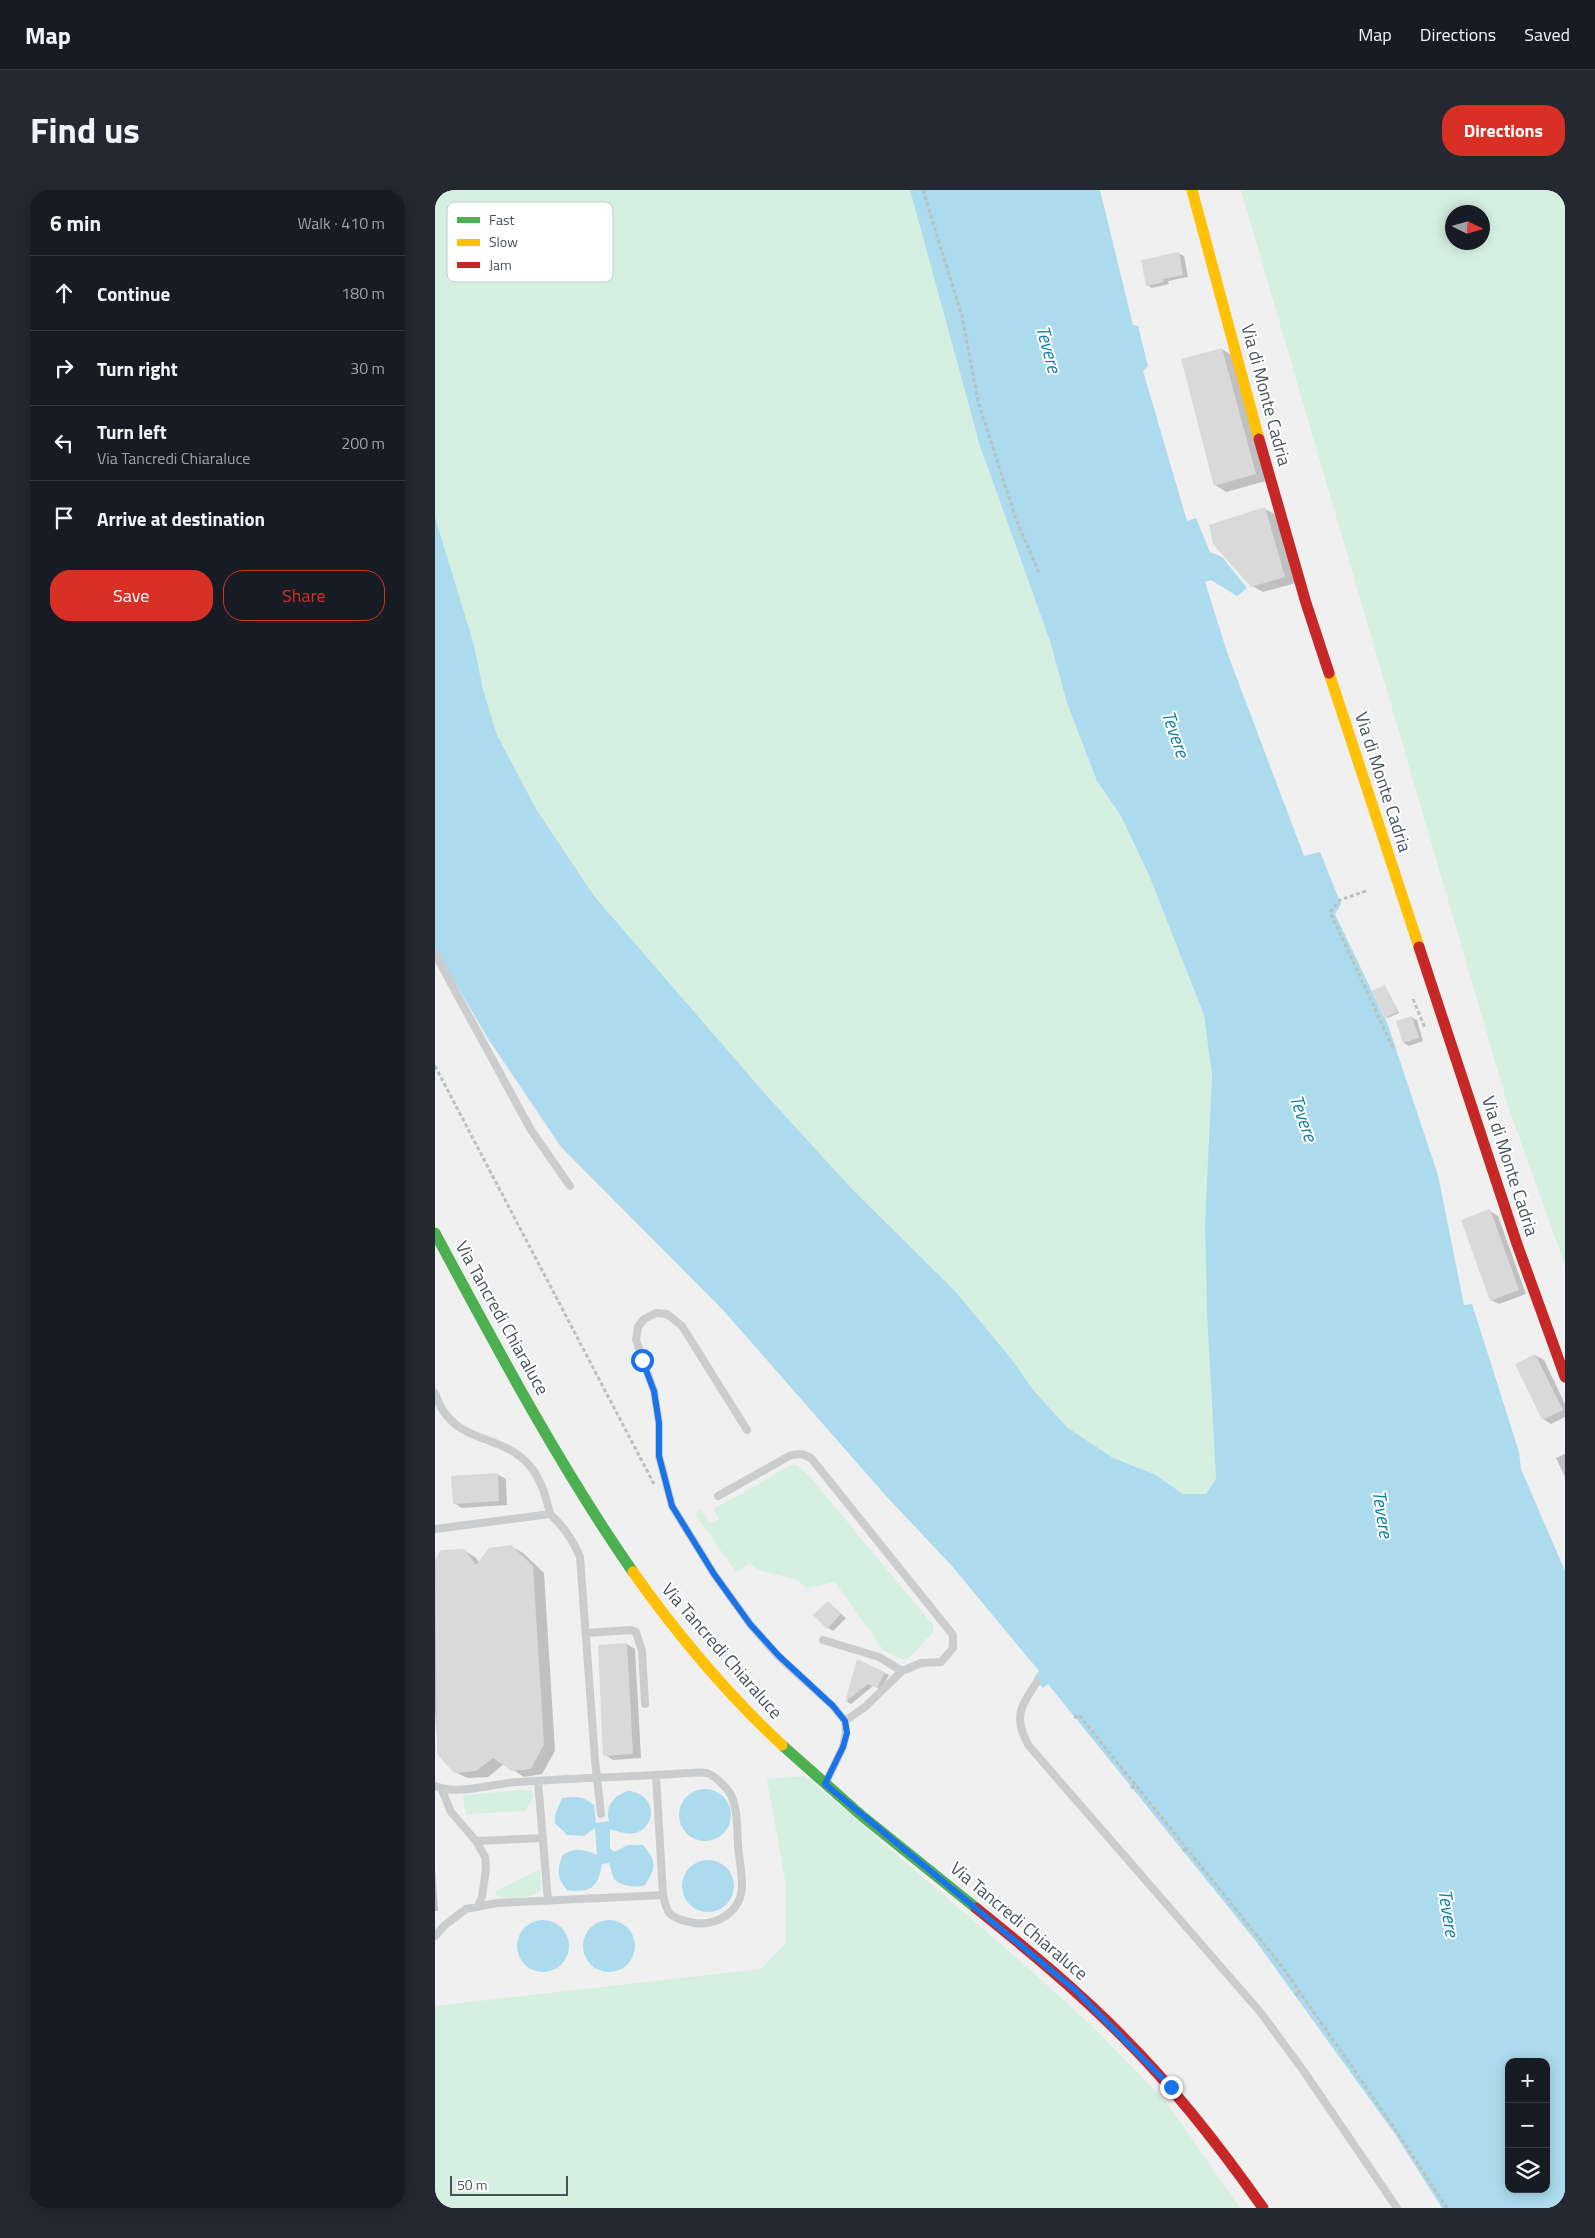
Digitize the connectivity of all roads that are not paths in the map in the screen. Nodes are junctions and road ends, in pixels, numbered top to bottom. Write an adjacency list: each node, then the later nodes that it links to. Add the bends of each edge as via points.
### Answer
1 (1192, 190): 5 (street, Via di Monte Cadria, via 1309,612 1517,1244)
2 (435, 954): 3 (lane, via 531,1130)
3 (570, 1186)
4 (435, 1233): 20 (street, Via Tancredi Chiaraluce, via 537,1418 627,1563 681,1635 740,1703)
5 (1565, 1377)
6 (435, 1393): 9 (lane, via 441,1409 453,1424 505,1448 529,1464 540,1482)
7 (747, 1430): 16 (lane, via 682,1326 667,1314 656,1313 643,1319 636,1340 654,1391 659,1423 659,1456 672,1506 750,1624)
8 (718, 1496): 13 (lane, via 791,1455 802,1454 811,1458 953,1635 953,1648 941,1662 921,1663)
9 (550, 1514): 10 (lane); 11 (lane, via 564,1527 580,1557)
10 (435, 1529)
11 (586, 1633): 15 (lane, via 636,1632 642,1651); 18 (lane)
12 (823, 1640): 13 (lane, via 879,1657)
13 (902, 1671): 16 (lane, via 865,1707)
14 (1037, 1682): 30 (lane, via 1020,1713 1019,1725 1029,1746 1261,2013)
15 (645, 1704)
16 (845, 1721): 20 (lane, via 847,1733 843,1747)
17 (656, 1775): 18 (lane); 25 (lane); 25 (lane, via 707,1773 729,1792 735,1807 742,1885 734,1908 716,1922 699,1924 671,1916 666,1911)
18 (597, 1778): 19 (lane); 22 (lane)
19 (538, 1781): 21 (lane, via 464,1789); 23 (lane)
20 (825, 1784): 29 (street, Via Tancredi Chiaraluce, via 1075,1990 1180,2097)
21 (438, 1787): 24 (lane, via 451,1812)
22 (601, 1814)
23 (543, 1838): 24 (lane); 26 (lane)
24 (476, 1841): 27 (lane, via 485,1857 486,1869)
25 (663, 1895): 26 (lane)
26 (548, 1901): 27 (lane)
27 (478, 1907): 28 (lane, via 466,1909)
28 (435, 1936)
29 (1263, 2208)
30 (1397, 2208)

